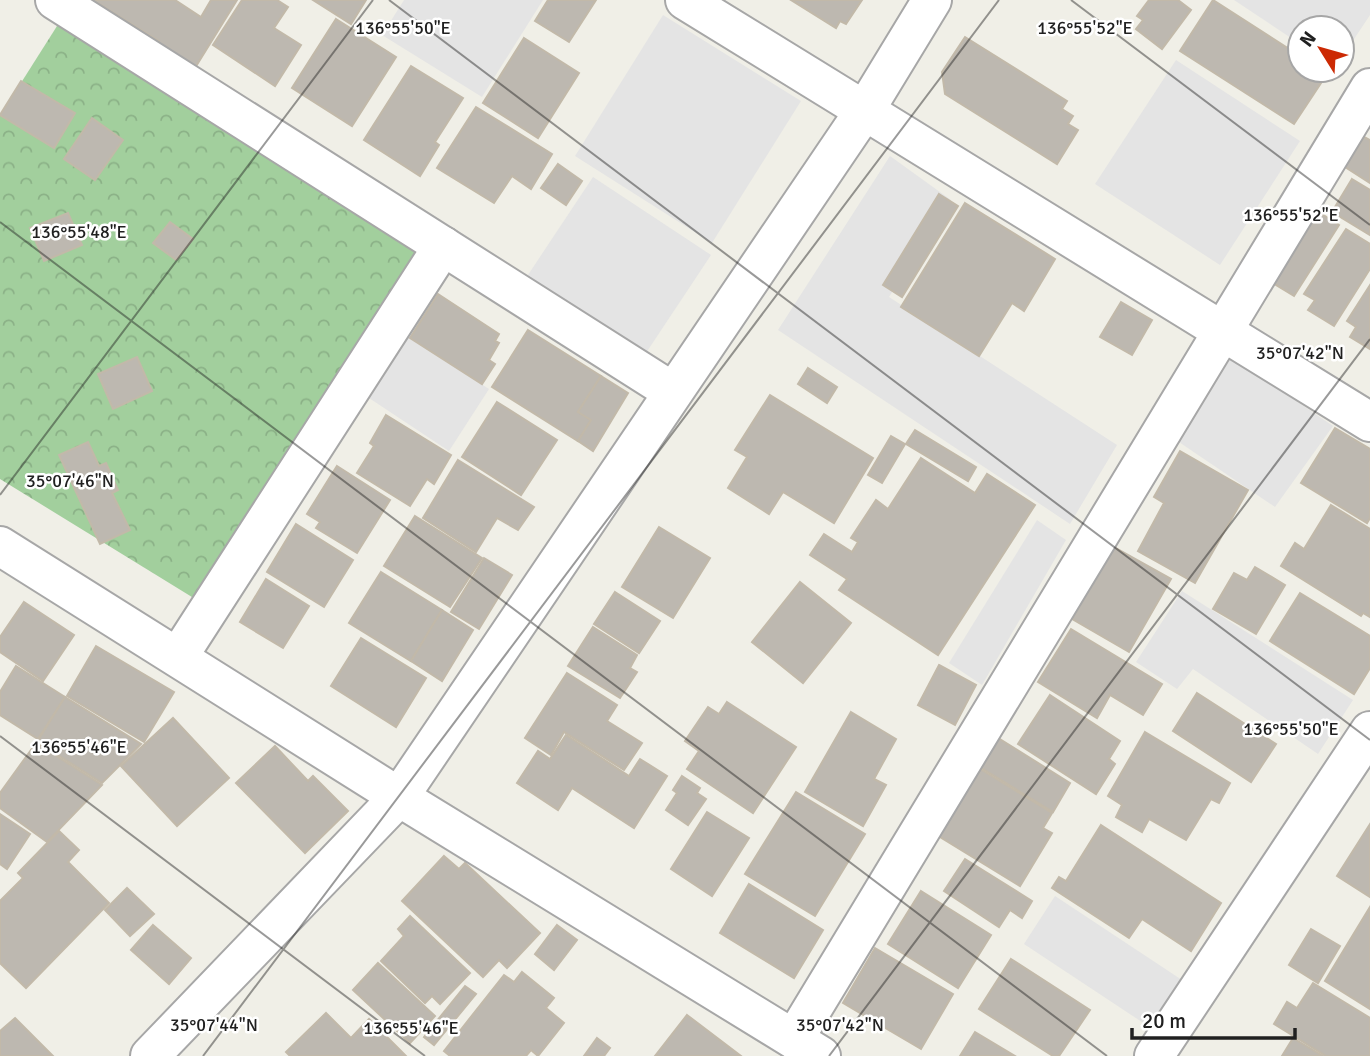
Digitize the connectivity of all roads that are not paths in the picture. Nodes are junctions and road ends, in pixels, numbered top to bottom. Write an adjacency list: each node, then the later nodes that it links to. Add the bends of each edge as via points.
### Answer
1 (55, 0): 6 (street)
2 (685, 0): 5 (street)
3 (932, 0): 5 (street)
4 (1370, 88): 7 (street)
5 (865, 110): 7 (street); 8 (street)
6 (443, 246): 8 (street); 11 (street)
7 (1223, 331): 9 (street); 14 (street)
8 (673, 392): 13 (street)
9 (1370, 422)
10 (0, 546): 11 (street)
11 (178, 657): 13 (street)
12 (1370, 731): 16 (street)
13 (398, 797): 14 (street); 15 (street)
14 (808, 1048)
15 (150, 1056)
16 (1154, 1056)

